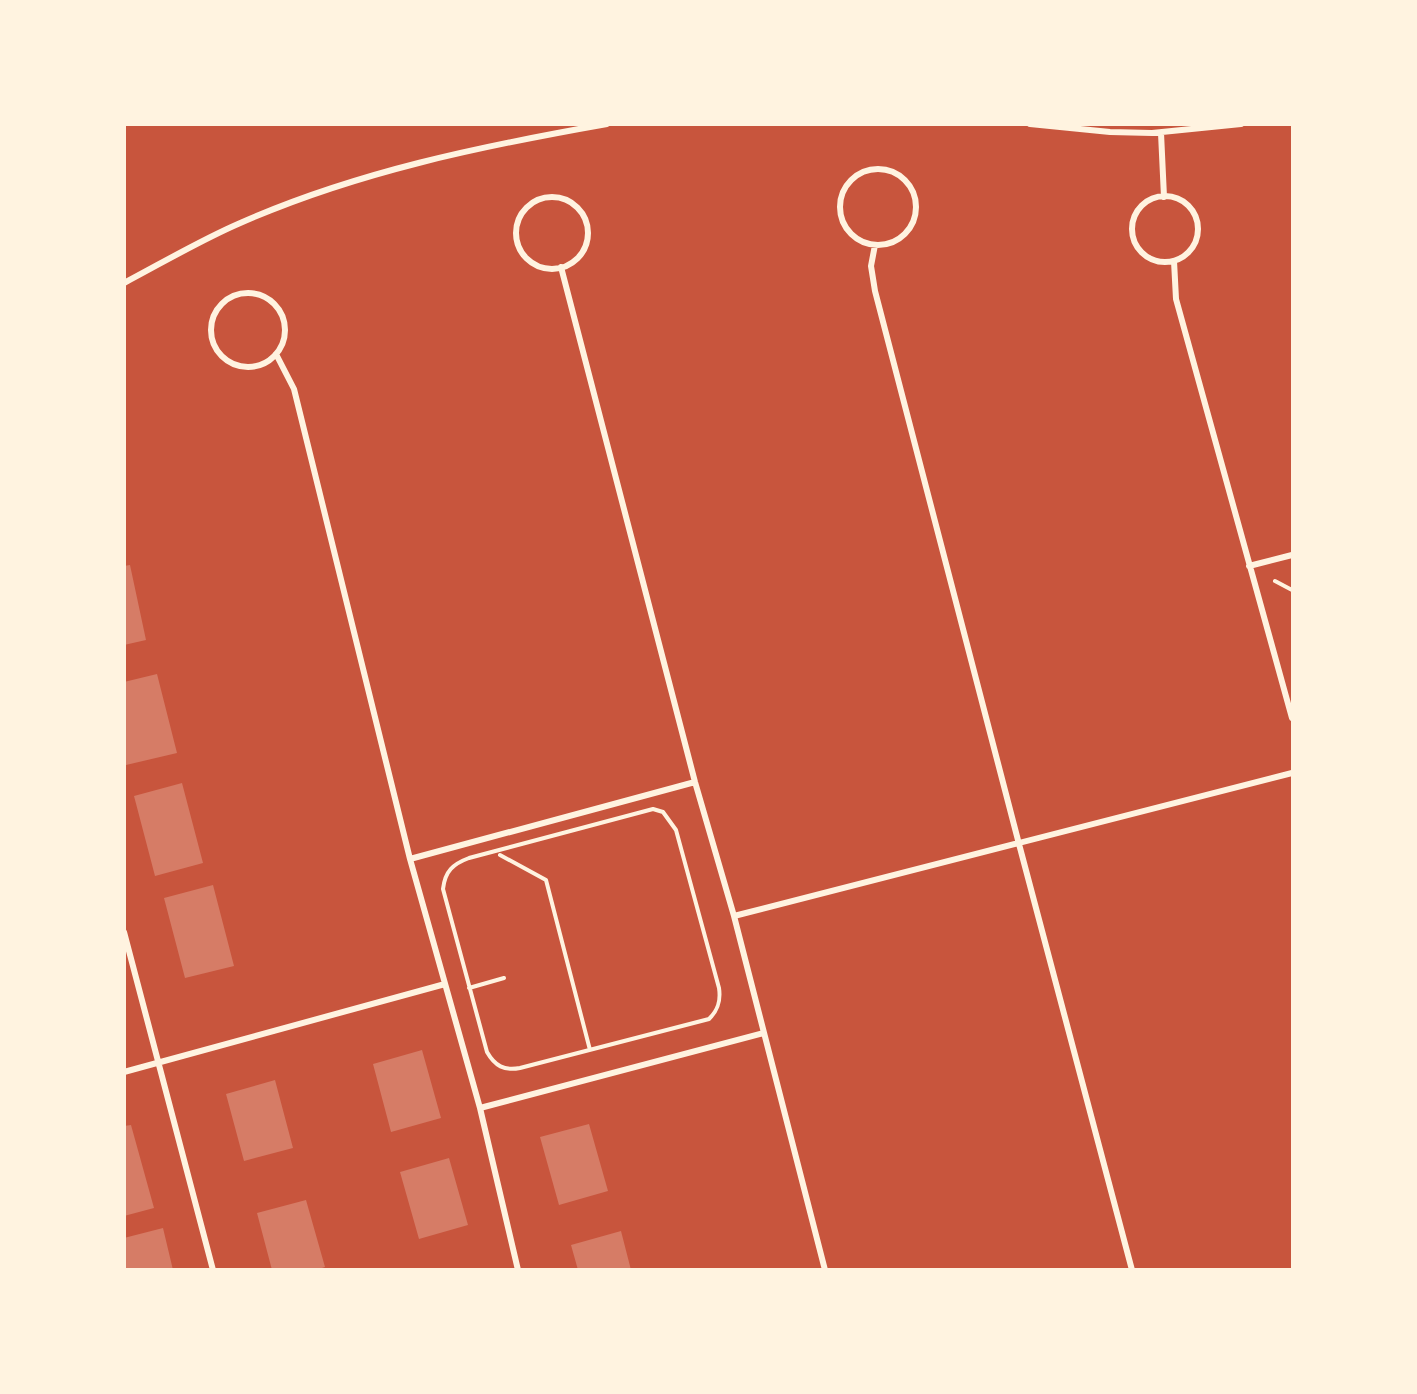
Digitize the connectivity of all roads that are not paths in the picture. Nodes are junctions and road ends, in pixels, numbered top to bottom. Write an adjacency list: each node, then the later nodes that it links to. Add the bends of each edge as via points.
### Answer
1 (607, 124): 9 (street, via 391,170 239,223)
2 (1030, 124): 4 (street)
3 (1240, 124): 4 (street)
4 (1161, 133): 5 (street)
5 (1164, 197): 7 (street, via 1189,206 1198,226 1192,248); 7 (street, via 1149,200 1141,207 1135,216 1133,237 1153,260)
6 (875, 245): 6 (street, via 887,244 908,231 916,208 909,184 895,173 877,169 854,177 841,199 844,224 857,238); 16 (street, via 871,266 875,291)
7 (1174, 261): 12 (street, via 1176,299)
8 (561, 267): 8 (street, via 580,256 588,234 587,223 574,204 564,199 541,198 530,204 517,224 520,248 537,265); 15 (street)
9 (124, 283)
10 (276, 354): 10 (street, via 285,333 284,320 271,300 248,292 236,294 217,309 211,333 221,355 249,366 266,362); 17 (street, via 294,389)
11 (1293, 555): 12 (street)
12 (1249, 566): 13 (street)
13 (1293, 718)
14 (1293, 773): 16 (street)
15 (695, 782): 17 (street); 18 (street)
16 (1019, 844): 18 (street); 28 (street)
17 (410, 859): 20 (street)
18 (734, 916): 21 (street)
19 (124, 932): 22 (street)
20 (445, 984): 22 (street); 24 (street)
21 (764, 1033): 24 (street); 27 (street)
22 (159, 1062): 23 (street); 25 (street)
23 (124, 1072)
24 (480, 1108): 26 (street)
25 (213, 1269)
26 (518, 1269)
27 (825, 1269)
28 (1132, 1269)

